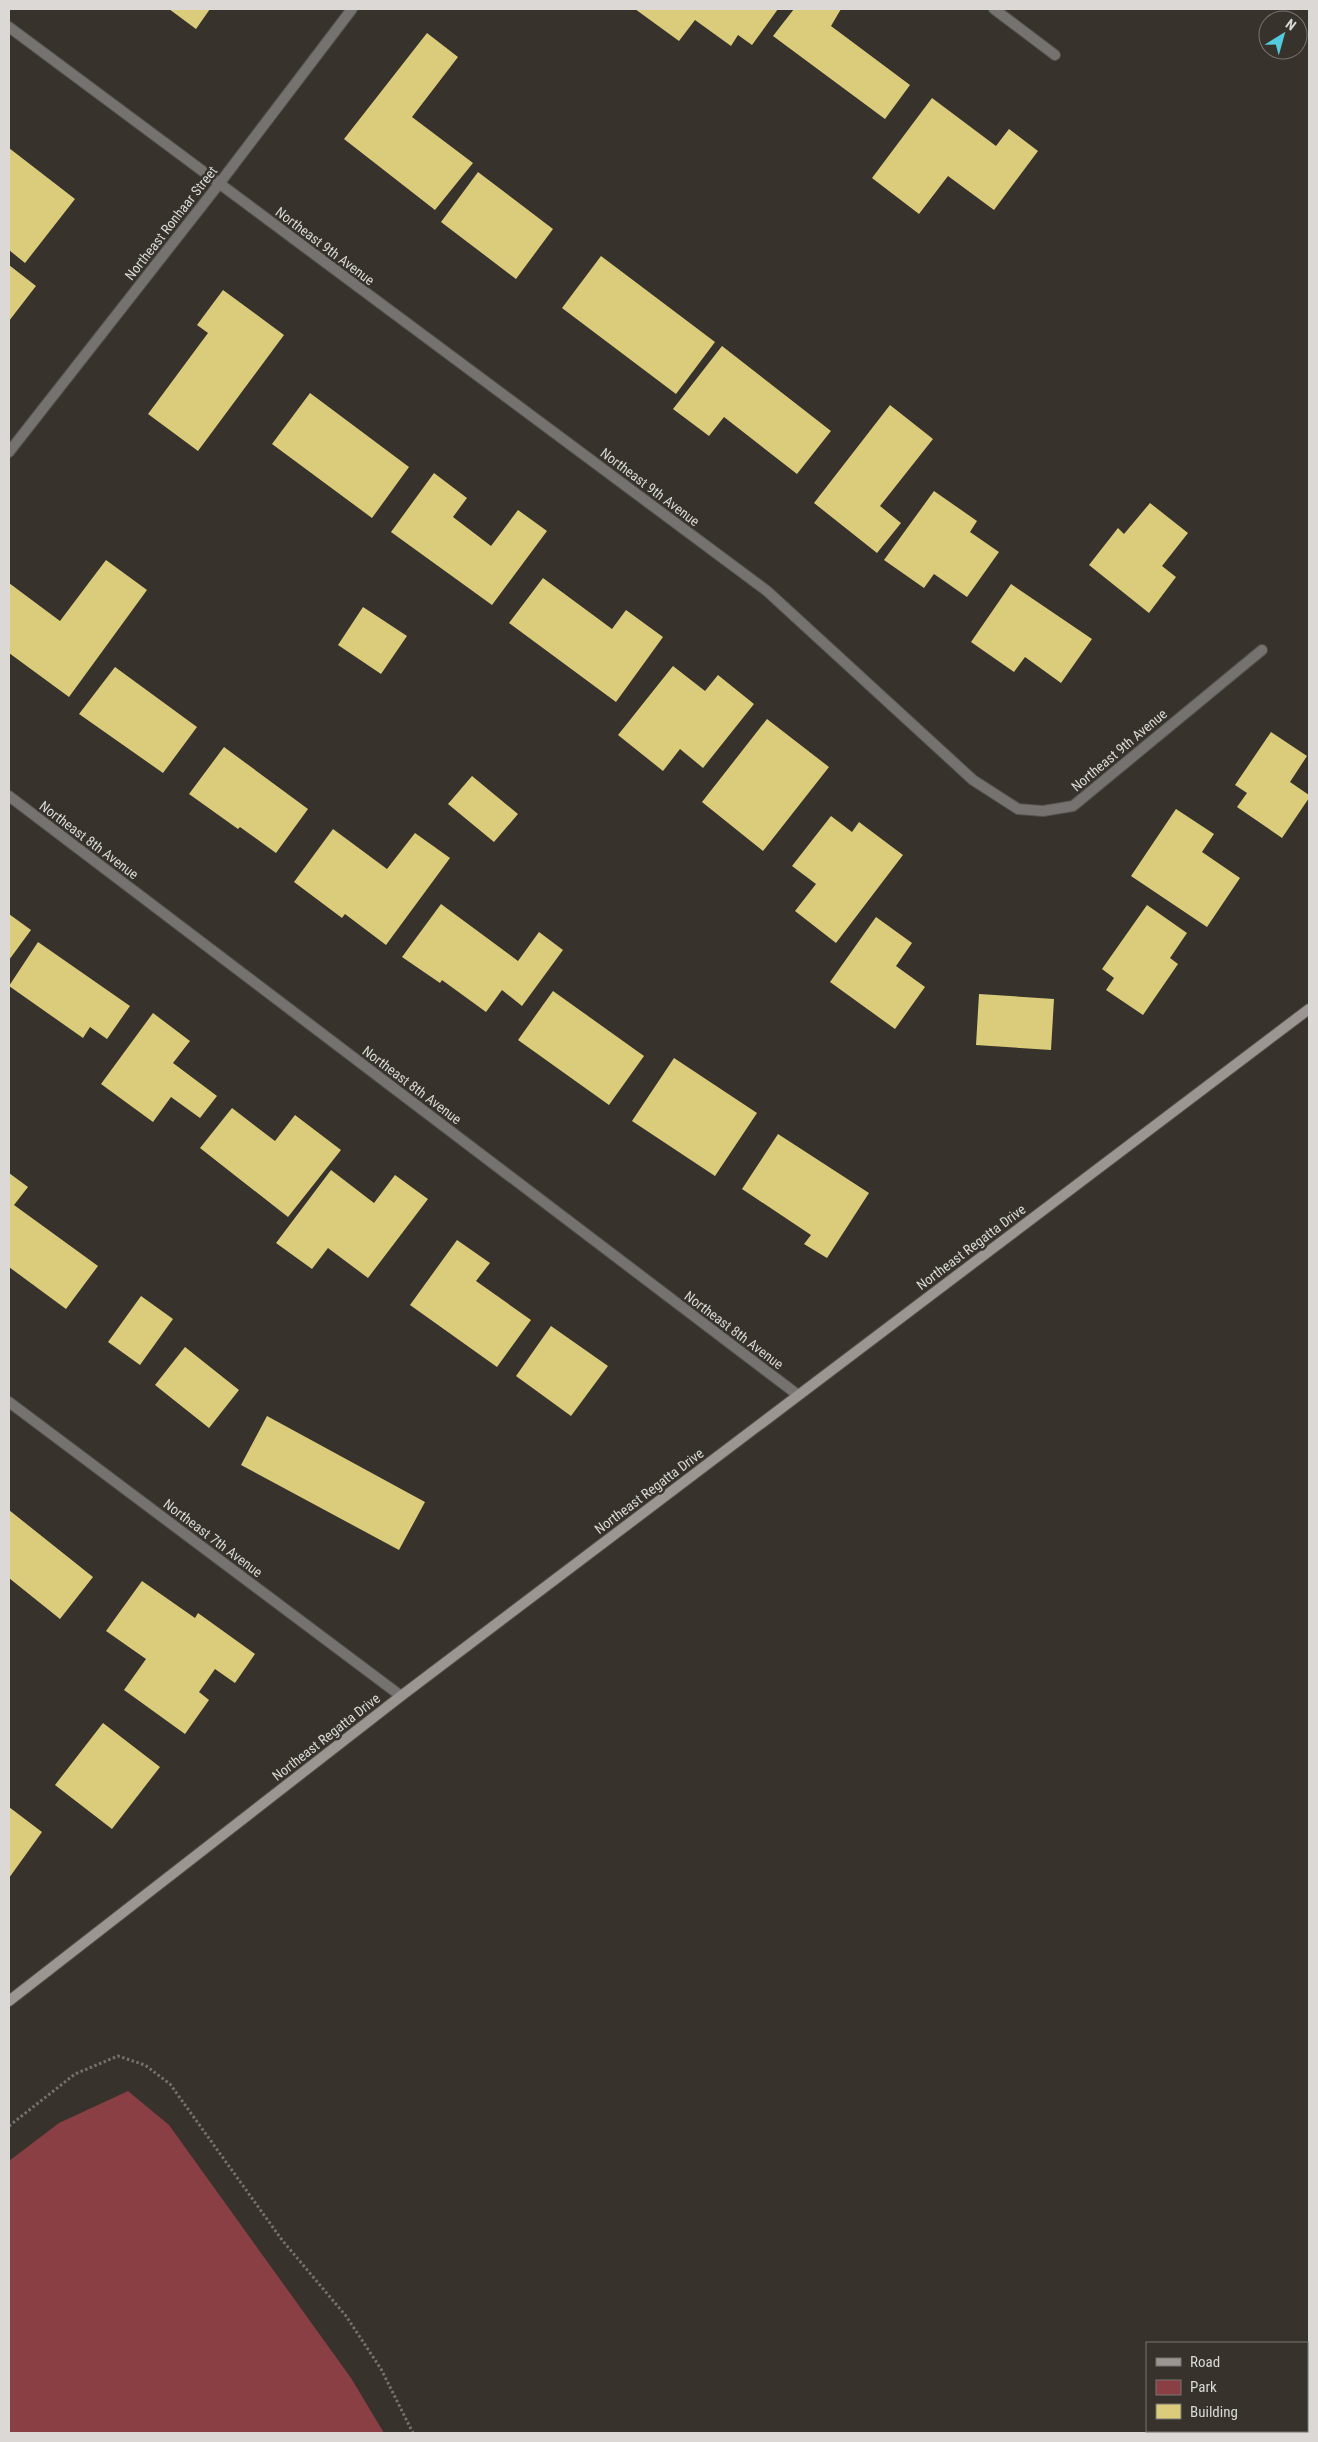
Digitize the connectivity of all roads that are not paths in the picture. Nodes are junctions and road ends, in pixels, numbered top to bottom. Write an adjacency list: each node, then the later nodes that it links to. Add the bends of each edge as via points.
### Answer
1 (352, 9): 5 (street, Northeast Ronhaar Street)
2 (994, 9): 4 (street)
3 (9, 27): 5 (street, Northeast 9th Avenue)
4 (1055, 55)
5 (219, 184): 6 (street, Northeast Ronhaar Street); 7 (street, Northeast 9th Avenue, via 767,591 973,780 1018,809 1043,811 1073,806)
6 (9, 452)
7 (1262, 650)
8 (9, 796): 10 (street, Northeast 8th Avenue)
9 (1309, 1009): 10 (main road, Northeast Regatta Drive)
10 (798, 1395): 12 (main road, Northeast Regatta Drive)
11 (9, 1402): 12 (street, Northeast 7th Avenue)
12 (401, 1696): 13 (main road, Northeast Regatta Drive)
13 (9, 2001)

